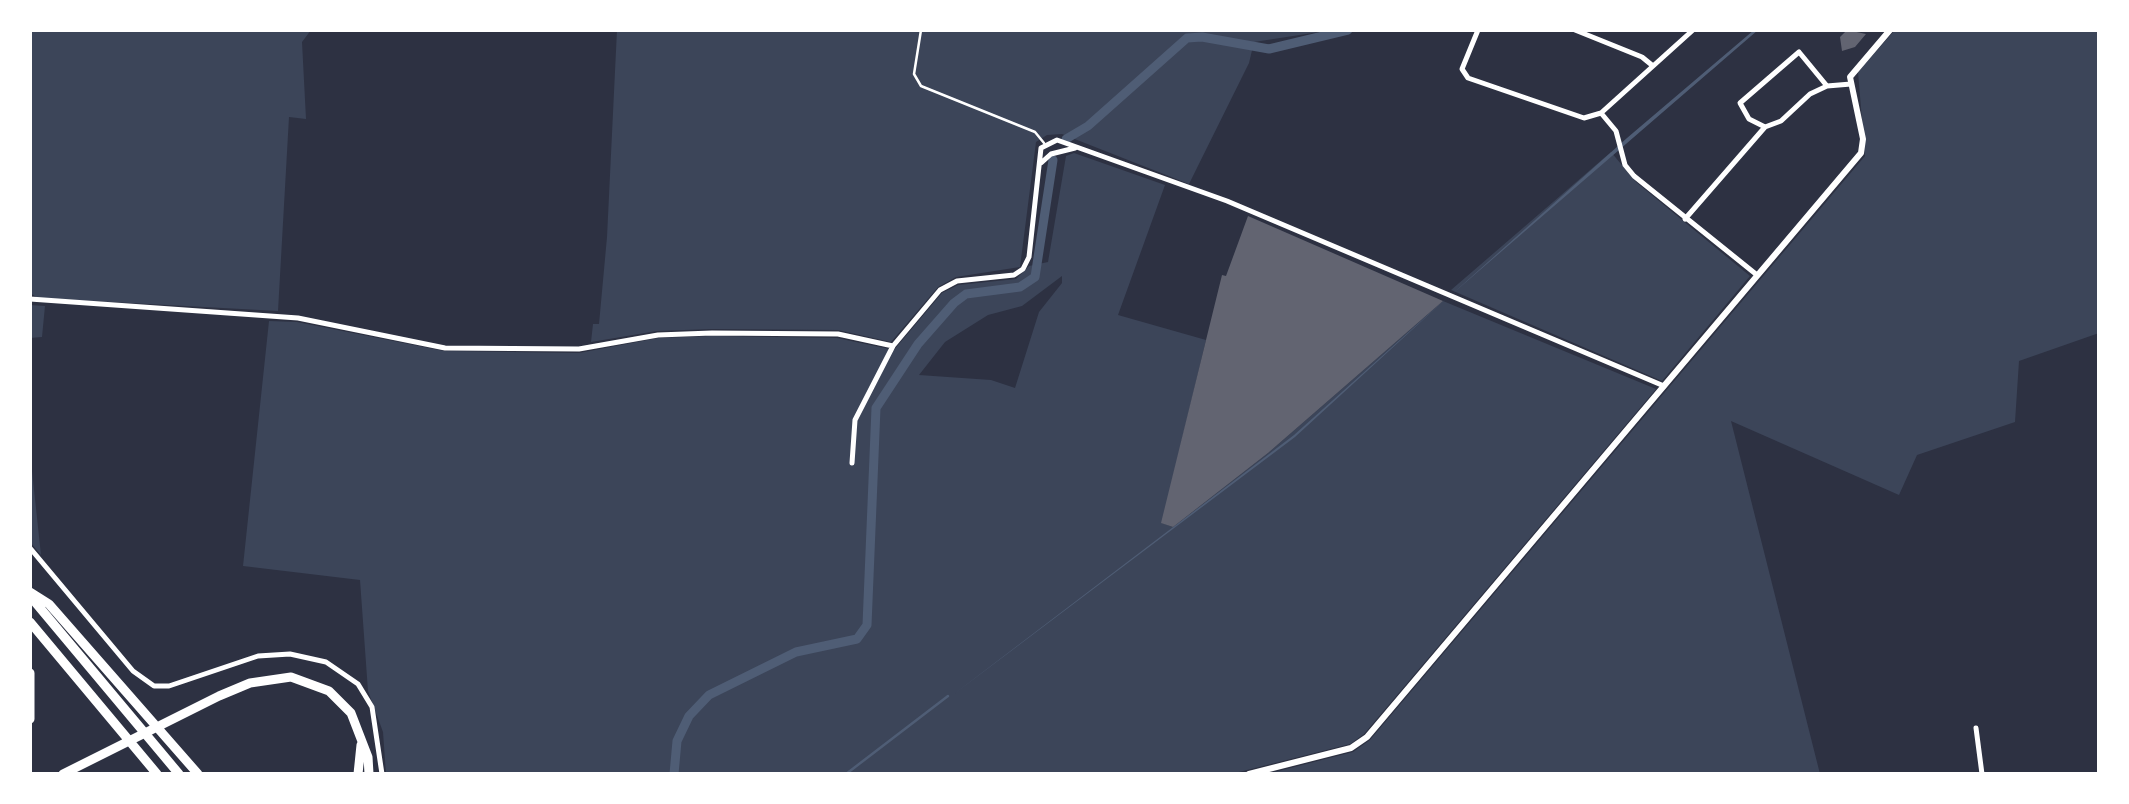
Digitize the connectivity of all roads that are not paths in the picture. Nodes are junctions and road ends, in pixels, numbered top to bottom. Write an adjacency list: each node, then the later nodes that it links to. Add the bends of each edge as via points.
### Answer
1 (921, 30): 11 (lane, via 914,74 920,86 1035,132)
2 (1478, 30): 9 (street, via 1462,69 1468,78 1584,118)
3 (1576, 30): 6 (street)
4 (1693, 30): 6 (street)
5 (1890, 30): 7 (street, via 1858,63)
6 (1653, 66): 9 (street)
7 (1851, 84): 8 (street); 15 (street, via 1861,153)
8 (1828, 86): 10 (street); 10 (street, via 1799,52 1740,103)
9 (1601, 113): 14 (street, via 1634,176)
10 (1765, 127): 14 (street)
11 (1044, 142): 12 (street); 13 (street)
12 (1078, 148): 13 (street); 18 (street, via 1226,202)
13 (1041, 163): 17 (street, via 1023,269 940,290)
14 (1685, 220): 15 (street)
15 (1756, 276): 18 (street)
16 (30, 299): 17 (street, via 298,318 445,348 579,349 658,334 712,333 838,334)
17 (893, 346): 19 (street, via 855,420)
18 (1664, 386): 34 (street, via 1367,737 1352,748)
19 (852, 463)
20 (30, 548): 33 (street, via 154,686 258,656 326,662 358,684 372,707)
21 (30, 594): 29 (highway); 30 (highway, via 49,604)
22 (30, 622): 28 (highway)
23 (30, 672): 24 (highway)
24 (30, 719)
25 (1976, 728): 35 (street)
26 (360, 732): 27 (highway, via 329,691 291,677 250,683); 31 (highway); 32 (highway)
27 (63, 774)
28 (158, 774)
29 (179, 774)
30 (198, 774)
31 (358, 774)
32 (368, 774)
33 (382, 774)
34 (1249, 774)
35 (1982, 774)

